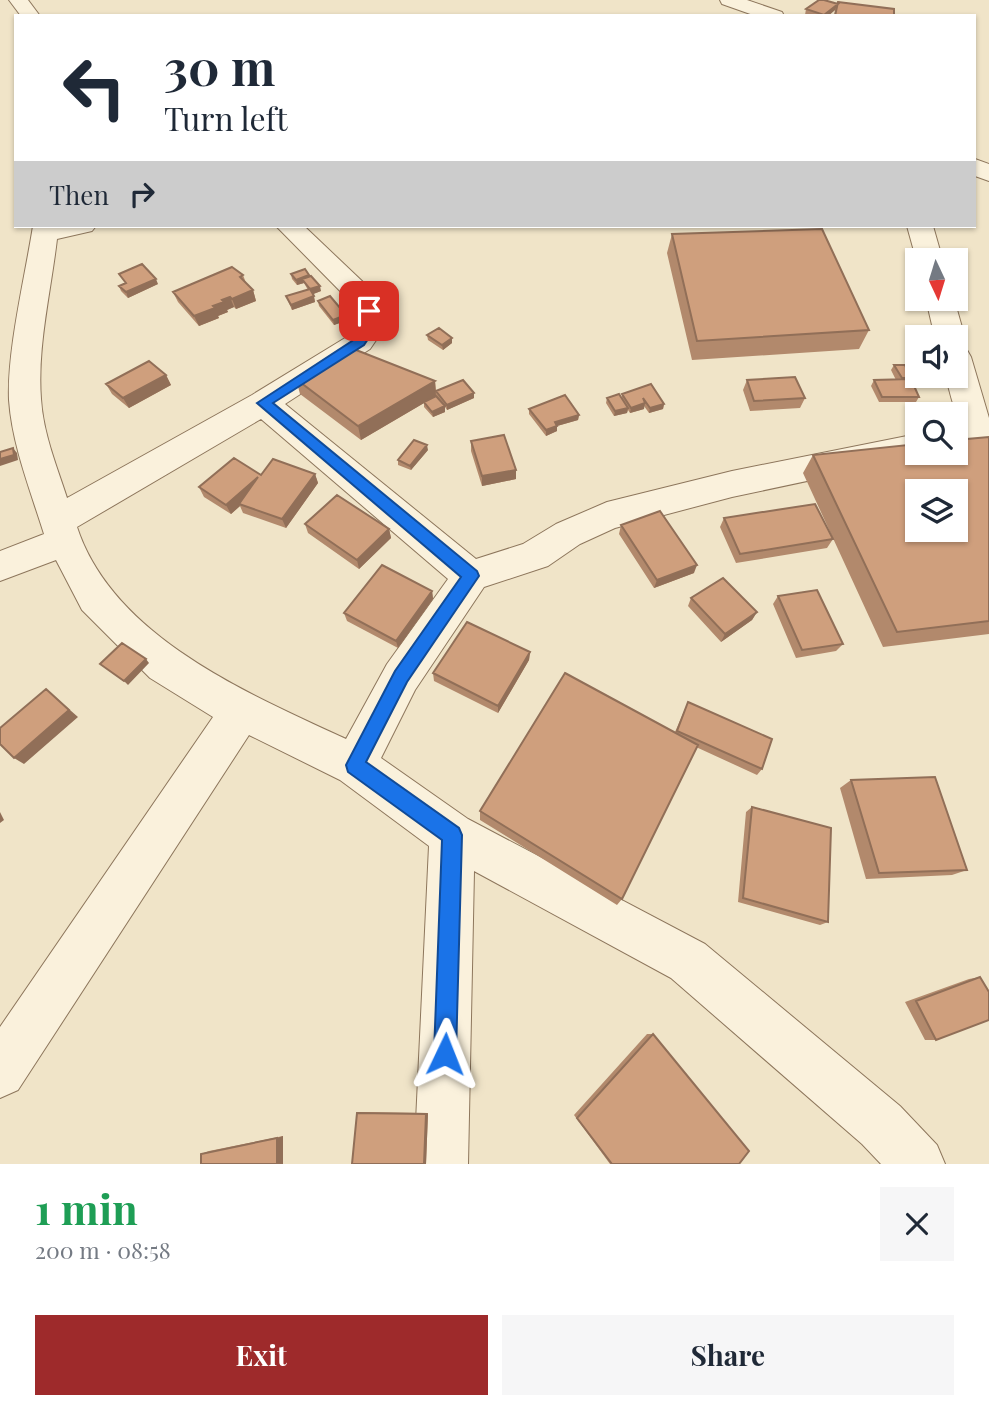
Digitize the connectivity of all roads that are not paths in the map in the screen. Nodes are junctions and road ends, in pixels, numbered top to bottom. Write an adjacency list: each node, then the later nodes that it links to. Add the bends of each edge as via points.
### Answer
1 (729, 0): 2 (street)
2 (769, 14)
3 (291, 228): 8 (street, via 354,289 369,318 359,342)
4 (921, 228): 6 (street)
5 (45, 229): 11 (street, via 25,401)
6 (926, 248)
7 (963, 388): 9 (street)
8 (263, 403): 11 (street); 13 (street)
9 (974, 439)
10 (905, 448): 13 (street, via 732,484 607,516 535,555)
11 (60, 531): 12 (street); 14 (street, via 95,599 164,665)
12 (0, 566)
13 (471, 576): 15 (street, via 401,677)
14 (241, 710): 15 (street); 17 (street)
15 (355, 765): 16 (street)
16 (452, 835): 18 (street); 19 (street, via 688,961 881,1125)
17 (0, 1072)
18 (441, 1164)
19 (918, 1164)

